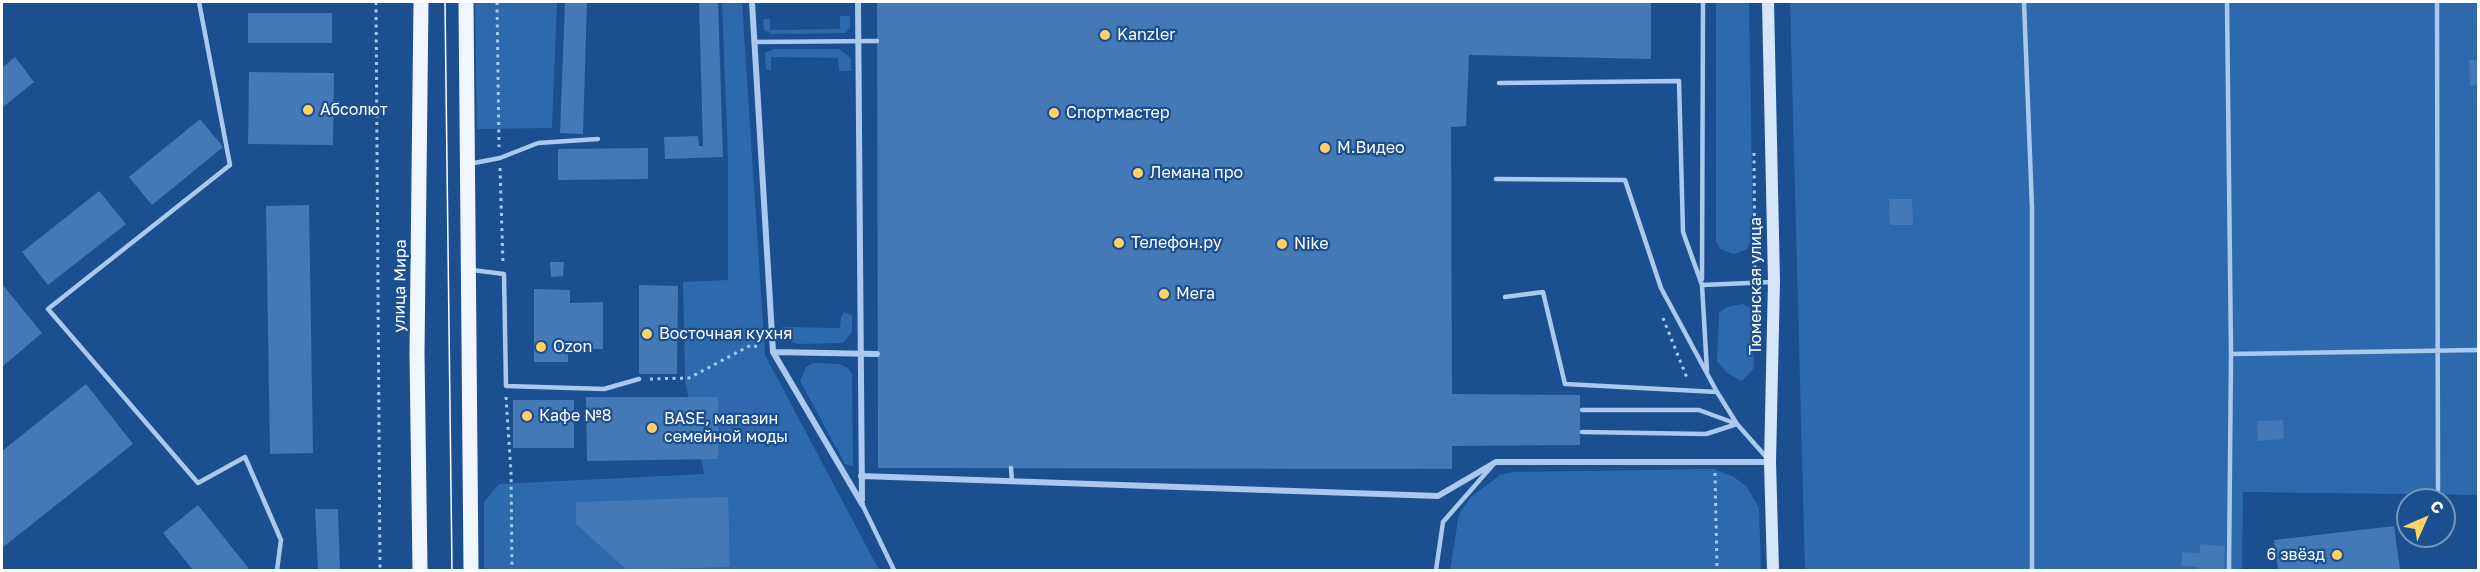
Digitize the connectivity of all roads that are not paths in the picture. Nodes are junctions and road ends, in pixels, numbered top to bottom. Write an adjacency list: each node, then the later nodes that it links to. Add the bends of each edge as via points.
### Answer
1 (199, 2): 41 (lane, via 230,165 48,309 198,483 245,457 281,540)
2 (421, 2): 42 (main road, улица Мира, via 417,353)
3 (466, 2): 16 (main road)
4 (752, 2): 12 (street)
5 (858, 2): 13 (street)
6 (1703, 2): 20 (lane)
7 (1768, 2): 19 (street, Тюменская улица)
8 (2024, 2): 47 (lane, via 2031,208)
9 (2227, 2): 27 (lane)
10 (2437, 2): 23 (lane)
11 (877, 41): 13 (lane)
12 (754, 42): 13 (lane); 24 (street)
13 (859, 42): 25 (street)
14 (1499, 83): 20 (lane, via 1678,81 1683,232)
15 (598, 139): 16 (lane, via 538,143 500,158)
16 (468, 164): 18 (main road)
17 (1496, 179): 28 (lane, via 1625,180 1661,288)
18 (470, 269): 29 (lane, via 504,274 506,386 604,389); 43 (main road)
19 (1774, 281): 20 (lane); 35 (street, Тюменская улица)
20 (1702, 285): 28 (lane)
21 (1505, 297): 30 (lane, via 1543,292 1565,384)
22 (2478, 350): 23 (lane)
23 (2438, 351): 27 (lane); 39 (lane)
24 (773, 352): 25 (street); 40 (street)
25 (861, 354): 26 (street); 37 (street)
26 (877, 354)
27 (2231, 354): 48 (lane)
28 (1707, 374): 30 (lane)
29 (639, 380)
30 (1717, 392): 32 (lane)
31 (1582, 411): 32 (lane, via 1699,410)
32 (1737, 424): 33 (lane, via 1706,434); 35 (lane)
33 (1582, 432)
34 (1496, 462): 35 (street); 38 (street, via 1438,496); 45 (lane, via 1443,522)
35 (1770, 462): 46 (street, Тюменская улица)
36 (1011, 468): 38 (lane)
37 (861, 476): 38 (street); 40 (street)
38 (1012, 481)
39 (2438, 488)
40 (862, 504): 44 (lane)
41 (277, 570)
42 (420, 570)
43 (471, 570)
44 (894, 570)
45 (1437, 570)
46 (1773, 570)
47 (2032, 570)
48 (2229, 570)

